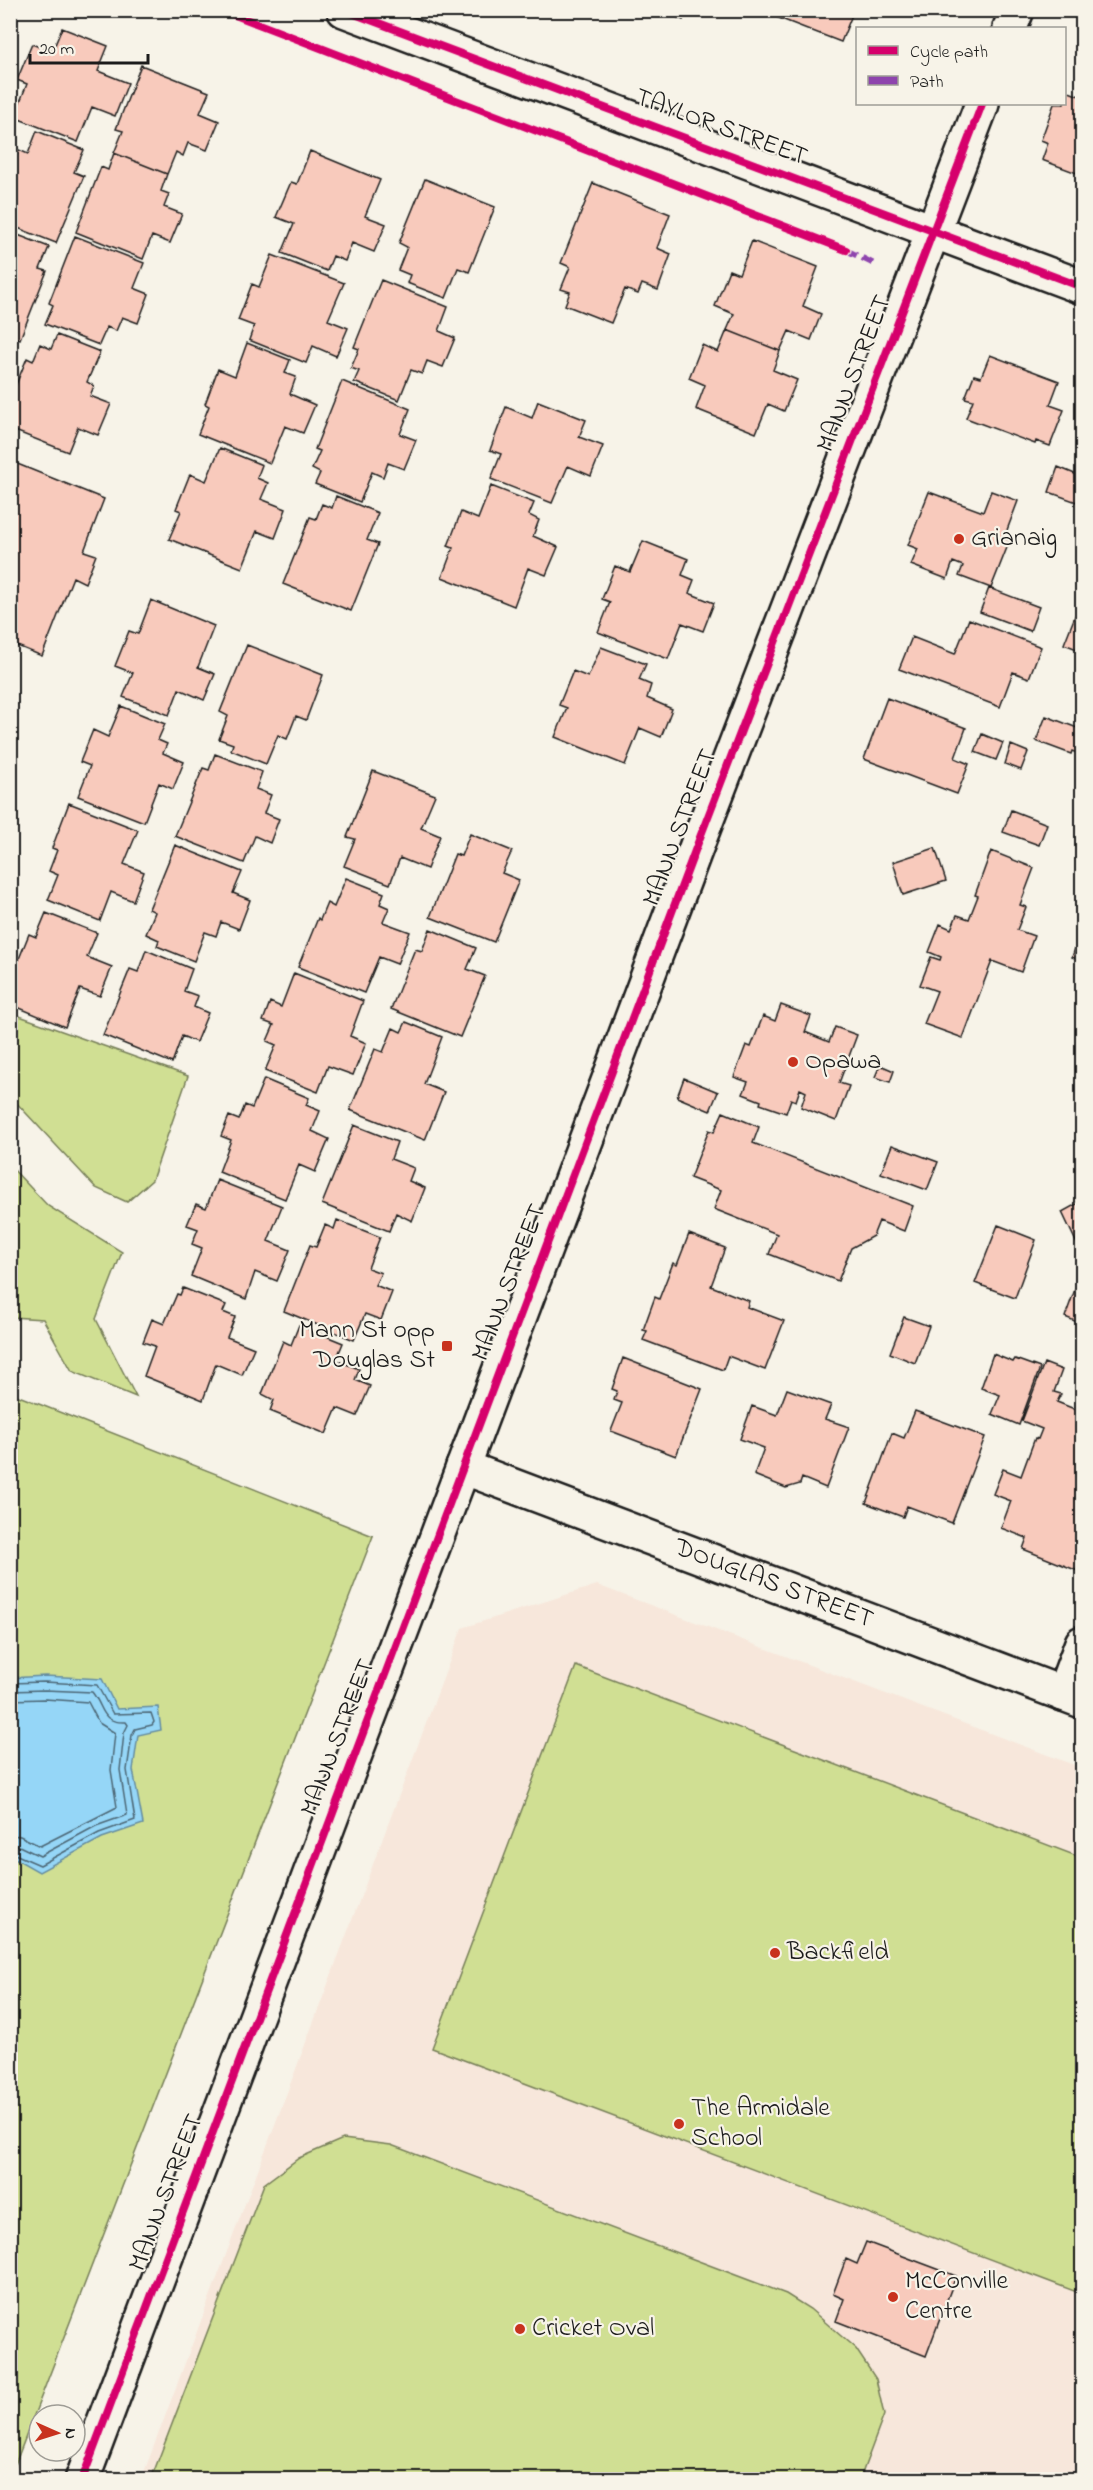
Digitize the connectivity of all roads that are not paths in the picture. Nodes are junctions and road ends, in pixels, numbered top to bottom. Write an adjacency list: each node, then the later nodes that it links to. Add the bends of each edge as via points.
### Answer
1 (344, 10): 5 (street, TAYLOR STREET)
2 (1017, 10): 3 (street)
3 (1010, 27)
4 (982, 105): 5 (street, MANN STREET)
5 (934, 230): 6 (street, TAYLOR STREET); 7 (street, MANN STREET)
6 (1083, 287)
7 (463, 1467): 9 (street, DOUGLAS STREET); 10 (street, MANN STREET)
8 (1083, 1643): 9 (street)
9 (1073, 1697)
10 (82, 2480)

